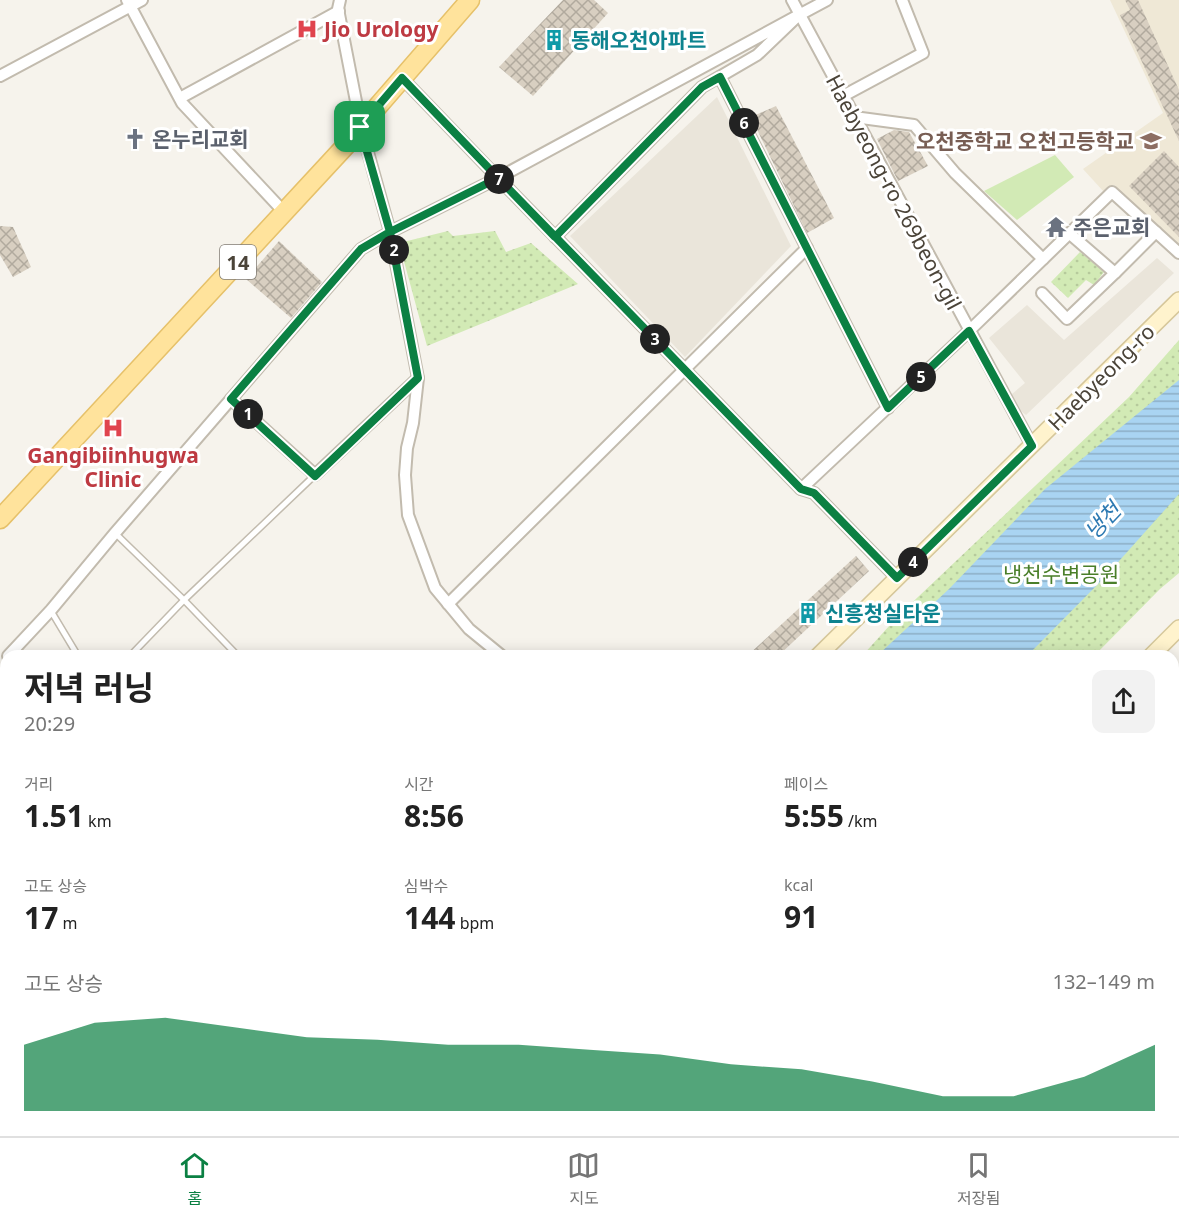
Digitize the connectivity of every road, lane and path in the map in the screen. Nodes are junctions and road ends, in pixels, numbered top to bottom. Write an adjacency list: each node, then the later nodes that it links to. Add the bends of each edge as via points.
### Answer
1 (142, 0): 6 (street)
2 (470, 0): 11 (main road, 14)
3 (792, 0): 8 (street, Haebyeong-ro 269beon-gil)
4 (827, 0): 8 (street)
5 (902, 0): 12 (street, via 923,53)
6 (129, 3): 9 (street); 13 (street)
7 (339, 6): 13 (street); 15 (street)
8 (799, 15): 10 (street, via 757,55); 12 (street, Haebyeong-ro 269beon-gil); 16 (street)
9 (0, 76)
10 (720, 77): 21 (street, via 702,87); 22 (street)
11 (402, 78): 15 (main road, 14); 16 (street)
12 (843, 96): 14 (street, Haebyeong-ro 269beon-gil)
13 (180, 98): 17 (street)
14 (854, 117): 24 (street, via 914,125 955,173); 28 (street, Haebyeong-ro 269beon-gil)
15 (360, 127): 17 (main road, 14); 18 (street)
16 (498, 178): 18 (street); 21 (street)
17 (284, 212): 36 (main road, 14)
18 (390, 232): 30 (street); 31 (street, via 361,249)
19 (1156, 232): 20 (street, via 1112,192); 23 (street); 25 (street)
20 (1070, 234): 24 (street); 25 (street)
21 (555, 237): 29 (street)
22 (807, 248): 29 (street); 32 (street)
23 (1179, 253)
24 (1043, 259): 28 (street)
25 (1115, 273): 26 (street, via 1068,320)
26 (1042, 293)
27 (1179, 300): 33 (main road, Haebyeong-ro)
28 (969, 331): 32 (street); 33 (street, Haebyeong-ro 269beon-gil)
29 (684, 369): 35 (street); 40 (street)
30 (418, 378): 34 (street); 40 (street, via 405,475 408,514 435,588)
31 (231, 399): 34 (street); 37 (street)
32 (888, 408): 35 (street)
33 (1032, 446): 38 (main road, Haebyeong-ro)
34 (315, 476): 39 (lane)
35 (801, 489): 38 (street, via 814,493)
36 (2, 511)
37 (115, 533): 39 (lane); 41 (street)
38 (897, 578): 48 (main road, Haebyeong-ro)
39 (184, 600): 45 (lane); 46 (lane)
40 (448, 604): 47 (street, via 469,629)
41 (51, 610): 43 (street); 44 (lane)
42 (1179, 628): 49 (main road)
43 (16, 650)
44 (74, 650)
45 (136, 650)
46 (232, 650)
47 (495, 650)
48 (824, 650)
49 (1159, 650)

